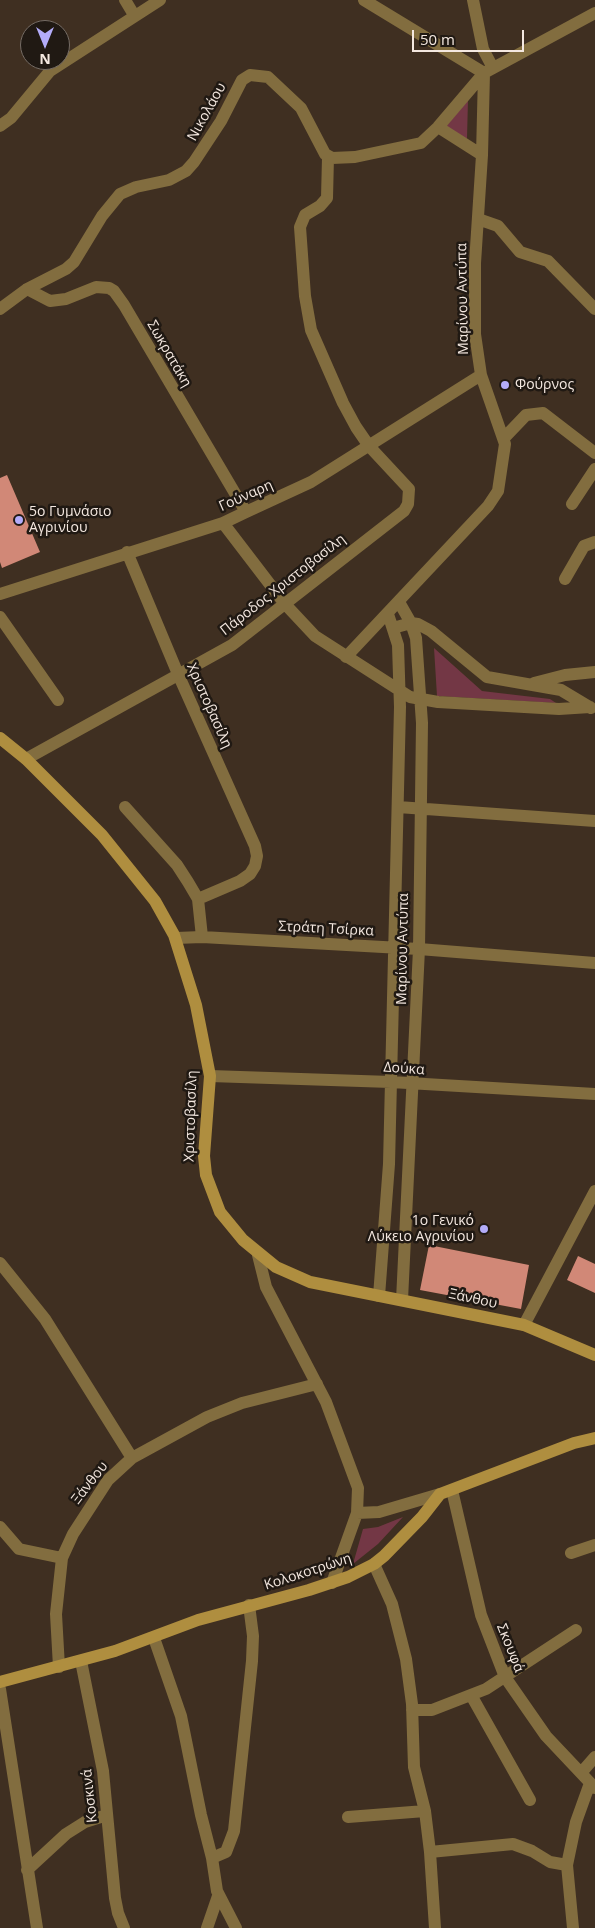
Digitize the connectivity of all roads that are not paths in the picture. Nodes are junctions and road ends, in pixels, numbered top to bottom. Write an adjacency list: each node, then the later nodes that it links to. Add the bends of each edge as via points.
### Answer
1 (125, 0): 6 (street)
2 (160, 0): 6 (street)
3 (364, 0): 7 (street)
4 (474, 0): 7 (street)
5 (595, 14): 7 (street)
6 (134, 15): 8 (street, via 50,71 12,118)
7 (488, 70): 9 (street); 10 (street, Μαρίνου Αντύπα)
8 (0, 126)
9 (438, 127): 10 (street); 11 (street, via 426,140 413,146 354,157)
10 (482, 155): 12 (street, Μαρίνου Αντύπα)
11 (328, 157): 13 (street, Νικολάου, via 307,118 293,100 268,77 250,75 242,80 221,121 186,171 169,180 136,186 120,194 102,216 74,262); 18 (street, Πάροδος Χριστοβασίλη, via 327,198 305,215 300,227 305,296 316,344 343,403)
12 (478, 219): 15 (street, via 498,226 520,252 548,261); 16 (street, Μαρίνου Αντύπα, via 475,334)
13 (27, 289): 14 (street, Νικολάου); 22 (street, Σωκρατάκη, via 50,301 66,299 96,287 114,291)
14 (0, 309)
15 (595, 309)
16 (481, 375): 17 (street, Μαρίνου Αντύπα); 18 (street, Γούναρη)
17 (504, 438): 19 (street, via 526,414 543,412); 28 (street, Μαρίνου Αντύπα, via 504,460 496,496)
18 (369, 446): 22 (street, Γούναρη, via 311,482); 29 (street, Πάροδος Χριστοβασίλη, via 409,489 408,504 404,511)
19 (595, 453)
20 (595, 469): 21 (street)
21 (572, 504)
22 (246, 512): 23 (street, Γούναρη)
23 (223, 523): 25 (street, Γούναρη); 29 (street)
24 (595, 542): 26 (street, via 584,546)
25 (127, 552): 27 (street, Γούναρη); 36 (street, Χριστοβασίλη)
26 (565, 579)
27 (0, 594)
28 (399, 602): 30 (street, Μαρίνου Αντύπα); 32 (street, Μαρίνου Αντύπα)
29 (285, 604): 34 (street, via 315,636); 36 (street, Πάροδος Χριστοβασίλη, via 232,645)
30 (388, 614): 33 (street, Μαρίνου Αντύπα); 34 (street, Μαρίνου Αντύπα)
31 (0, 617): 39 (street)
32 (411, 623): 33 (street); 37 (street, via 431,631 487,677); 40 (street, Μαρίνου Αντύπα, via 416,642)
33 (393, 628): 38 (street, Μαρίνου Αντύπα, via 398,645)
34 (346, 657): 38 (street)
35 (595, 672): 37 (street, via 557,676)
36 (178, 674): 43 (street, Πάροδος Χριστοβασίλη); 48 (street, Χριστοβασίλη, via 257,856 256,866 250,874)
37 (530, 684): 41 (street, via 561,690)
38 (400, 691): 40 (street); 45 (street, Μαρίνου Αντύπα)
39 (58, 700)
40 (420, 700): 41 (street); 46 (street, Μαρίνου Αντύπα)
41 (592, 709)
42 (0, 738): 43 (main road, Χριστοβασίλη)
43 (26, 759): 50 (main road, Χριστοβασίλη, via 120,855 158,906)
44 (125, 807): 48 (street, via 177,865)
45 (398, 807): 46 (street); 51 (street, Μαρίνου Αντύπα)
46 (421, 809): 47 (street); 52 (street, Μαρίνου Αντύπα)
47 (595, 821)
48 (198, 899): 49 (street)
49 (202, 937): 50 (street, Στράτη Τσίρκα); 51 (street, Στράτη Τσίρκα)
50 (176, 938): 54 (main road, Χριστοβασίλη, via 202,1028)
51 (392, 948): 52 (street, Στράτη Τσίρκα); 55 (street, Μαρίνου Αντύπα)
52 (419, 949): 53 (street, Στράτη Τσίρκα); 56 (street, Μαρίνου Αντύπα)
53 (595, 963)
54 (210, 1076): 55 (street, Δούκα); 61 (main road, Χριστοβασίλη, via 204,1156 206,1175 220,1212)
55 (391, 1082): 56 (street, Δούκα); 58 (street, Μαρίνου Αντύπα)
56 (414, 1085): 57 (street, Δούκα); 59 (street, Μαρίνου Αντύπα)
57 (595, 1094)
58 (388, 1182): 59 (street); 63 (street, Μαρίνου Αντύπα)
59 (408, 1184): 64 (street, Μαρίνου Αντύπα)
60 (595, 1191): 65 (street)
61 (258, 1255): 63 (main road, Ξάνθου, via 310,1282); 67 (street, via 273,1303)
62 (0, 1263): 69 (street, via 45,1319)
63 (379, 1296): 64 (main road, Ξάνθου)
64 (402, 1300): 65 (main road, Ξάνθου)
65 (524, 1325): 66 (main road, Ξάνθου)
66 (595, 1355)
67 (317, 1384): 69 (street, Ξάνθου, via 226,1409); 71 (street, via 354,1476 359,1497)
68 (595, 1438): 70 (main road)
69 (132, 1458): 75 (street, Ξάνθου, via 108,1480 78,1525)
70 (446, 1492): 71 (street, via 379,1512); 76 (main road, Κολοκοτρώνη); 83 (street, Σκουφά, via 481,1615)
71 (358, 1513): 77 (street)
72 (0, 1528): 75 (street, via 19,1549)
73 (595, 1545): 74 (street)
74 (571, 1553)
75 (62, 1558): 82 (street, Ξάνθου, via 56,1614)
76 (374, 1564): 77 (main road, Κολοκοτρώνη); 87 (street, via 399,1628)
77 (332, 1583): 78 (main road, Κολοκοτρώνη)
78 (249, 1605): 80 (main road, Κολοκοτρώνη, via 198,1620); 96 (street, via 252,1661 234,1831 226,1852)
79 (576, 1630): 83 (street)
80 (154, 1638): 81 (main road, Κολοκοτρώνη); 96 (street, via 181,1716)
81 (81, 1661): 82 (main road, Κολοκοτρώνη); 93 (street, Κοσκινά, via 103,1771)
82 (59, 1667): 84 (main road, Κολοκοτρώνη)
83 (504, 1677): 86 (street); 89 (street, Σκουφά, via 546,1736)
84 (0, 1682)
85 (0, 1689): 98 (street)
86 (471, 1696): 87 (street, via 432,1710); 91 (street)
87 (412, 1710): 92 (street, via 414,1767)
88 (595, 1757): 89 (street)
89 (581, 1773): 90 (street, Σκουφά)
90 (593, 1786): 97 (street, via 576,1822)
91 (530, 1800)
92 (425, 1811): 94 (street); 95 (street)
93 (107, 1815): 98 (street, via 85,1822 66,1834); 101 (street, Κοσκινά, via 115,1898)
94 (348, 1816)
95 (430, 1852): 97 (street, via 513,1844 550,1862); 104 (street)
96 (212, 1858): 99 (street)
97 (567, 1865): 105 (street)
98 (27, 1870): 100 (street)
99 (218, 1896): 102 (street); 103 (street)
100 (37, 1928)
101 (124, 1928)
102 (207, 1928)
103 (236, 1928)
104 (435, 1928)
105 (573, 1928)

